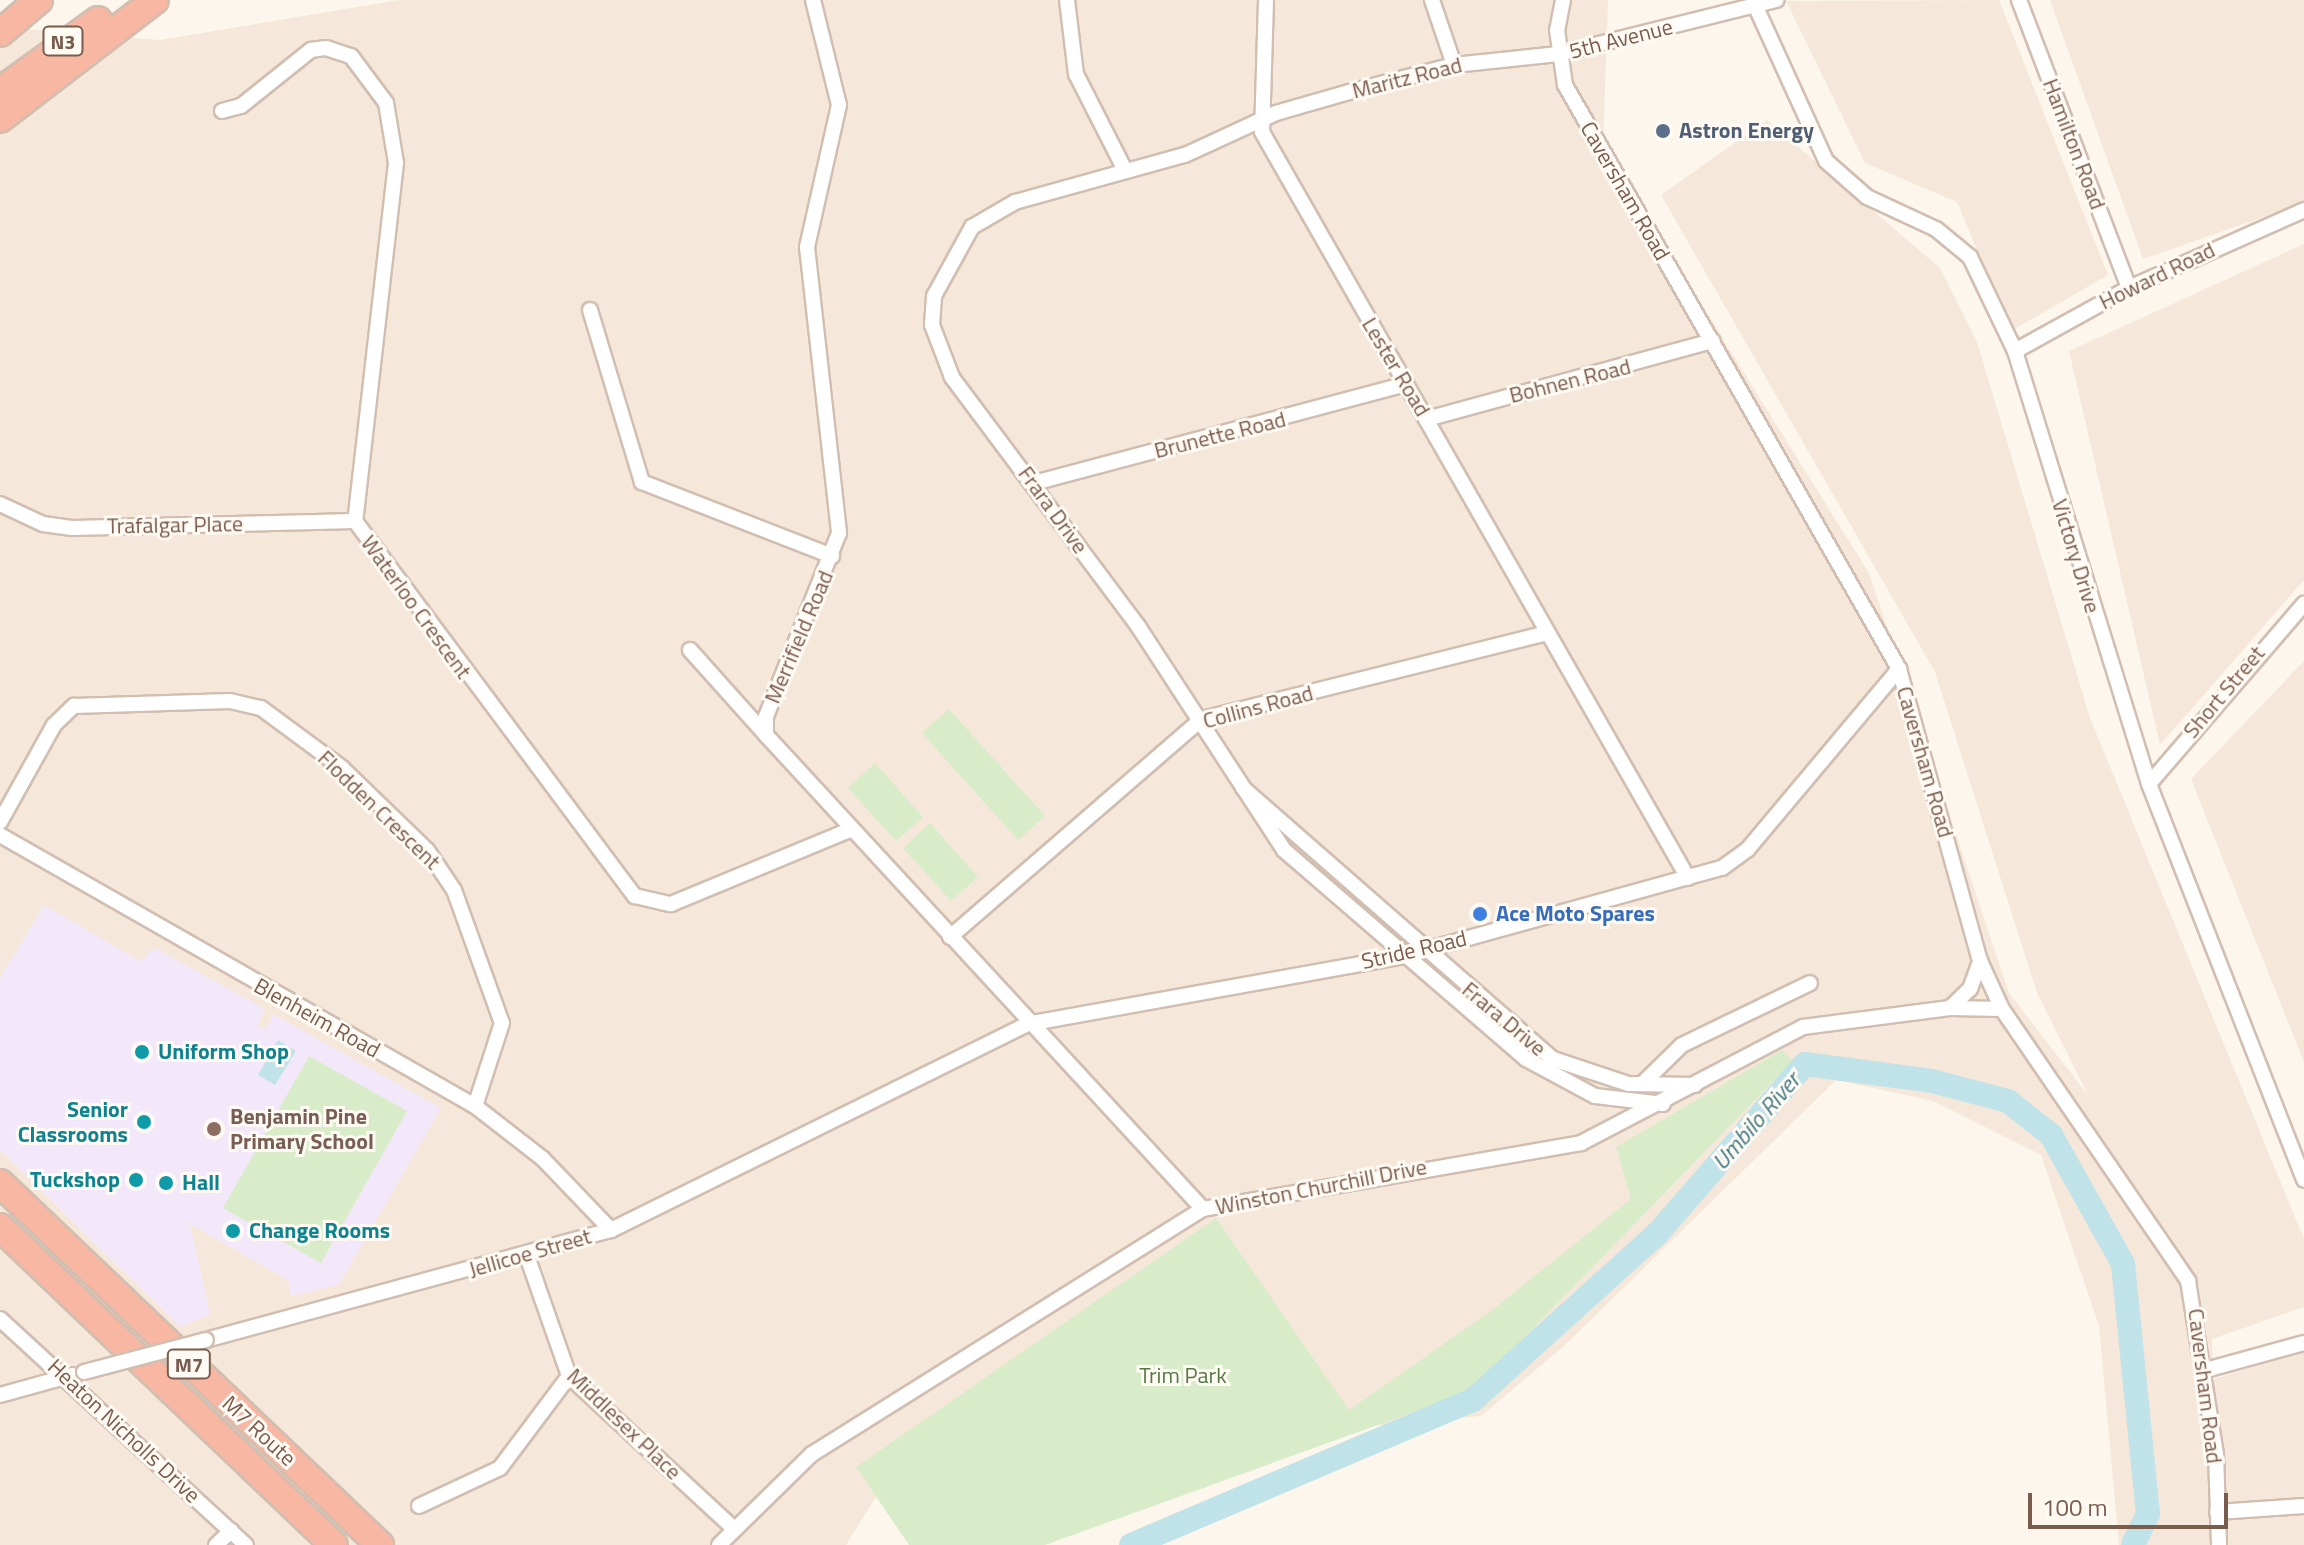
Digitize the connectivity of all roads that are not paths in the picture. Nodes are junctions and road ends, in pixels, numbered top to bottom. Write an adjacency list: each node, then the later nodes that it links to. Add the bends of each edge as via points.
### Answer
1 (38, 0): 12 (highway); 13 (highway, N3)
2 (132, 0): 16 (highway, N3)
3 (155, 0): 18 (highway)
4 (813, 0): 31 (street, Merrifield Road, via 839,105 807,247 839,510)
5 (1067, 0): 20 (street, via 1076,74)
6 (1266, 0): 19 (street)
7 (1432, 0): 15 (street)
8 (1563, 0): 14 (street, Caversham Road)
9 (1776, 0): 11 (street, 5th Avenue)
10 (2019, 0): 22 (street, Hamilton Road)
11 (1755, 5): 14 (street, 5th Avenue); 25 (street, Victory Drive, via 1826,161 1880,205 1936,229 1970,257)
12 (0, 22)
13 (0, 33)
14 (1558, 54): 15 (street, Maritz Road); 24 (street, Caversham Road, via 1589,132)
15 (1454, 65): 19 (street, Maritz Road)
16 (0, 91)
17 (222, 111): 30 (street, Waterloo Crescent, via 241,106 295,61 326,48 362,68 397,133)
18 (0, 119)
19 (1259, 121): 20 (street, via 1185,155); 26 (street, Lester Road)
20 (1125, 170): 28 (street, Frara Drive, via 1015,202 972,227 948,259 932,325 952,377)
21 (2304, 210): 22 (street, Howard Road)
22 (2129, 288): 25 (street, Howard Road)
23 (590, 310): 31 (street, via 642,482)
24 (1713, 341): 27 (street, Bohnen Road); 35 (street, Caversham Road)
25 (2015, 351): 38 (street, Victory Drive)
26 (1406, 384): 27 (street, Lester Road); 28 (street, Brunette Road)
27 (1427, 419): 33 (street, Lester Road)
28 (1034, 483): 36 (street, Frara Drive)
29 (0, 504): 30 (street, Trafalgar Place, via 43,524 72,528)
30 (355, 521): 41 (street, Waterloo Crescent, via 635,896 671,904)
31 (832, 556): 37 (street, Merrifield Road, via 766,716)
32 (2304, 604): 38 (street, Short Street)
33 (1544, 634): 36 (street, Collins Road); 43 (street, Lester Road)
34 (690, 650): 37 (street)
35 (1899, 669): 43 (street, Stride Road, via 1748,849); 47 (street, Caversham Road)
36 (1202, 719): 39 (street, Frara Drive); 44 (street, Collins Road)
37 (766, 735): 41 (street, Merrifield Road)
38 (2149, 784): 59 (street, Victory Drive)
39 (1239, 785): 45 (street, Frara Drive); 46 (street, Frara Drive, via 1284,850)
40 (0, 822): 56 (street, Flodden Crescent, via 54,725 74,706 230,701 261,708 342,768 427,850 454,890 502,1023)
41 (850, 830): 44 (street, Merrifield Road)
42 (0, 835): 56 (street, Blenheim Road)
43 (1688, 878): 45 (street, Stride Road)
44 (950, 937): 51 (street, Merrifield Road)
45 (1421, 950): 46 (street, Stride Road); 52 (street, Frara Drive, via 1553,1059)
46 (1400, 957): 51 (street, Stride Road); 54 (street, Frara Drive, via 1526,1059 1570,1086)
47 (1980, 961): 49 (street, via 1970,989); 50 (street, Caversham Road)
48 (1810, 983): 52 (street, via 1682,1045)
49 (1950, 1008): 50 (street, Winston Churchill Drive); 53 (street, Winston Churchill Drive, via 1803,1027)
50 (2002, 1009): 68 (street, Caversham Road, via 2173,1254 2196,1303)
51 (1027, 1024): 61 (street, Merrifield Road); 63 (street, Jellicoe Street)
52 (1643, 1083): 53 (street, Frara Drive)
53 (1695, 1085): 55 (street, Winston Churchill Drive)
54 (1609, 1098): 55 (street, Frara Drive); 57 (street)
55 (1663, 1104): 57 (street, Winston Churchill Drive)
56 (475, 1106): 63 (street, Blenheim Road, via 543,1159)
57 (1617, 1130): 61 (street, Winston Churchill Drive, via 1581,1143)
58 (0, 1164): 66 (highway)
59 (2304, 1180)
60 (0, 1183): 66 (highway, M7 Route / M7)
61 (1203, 1209): 75 (street, Winston Churchill Drive, via 812,1454)
62 (0, 1227): 79 (highway, M7 Route / M7)
63 (611, 1230): 64 (street, Jellicoe Street)
64 (527, 1256): 69 (street, Middlesex Place); 70 (street, Jellicoe Street, bridge)
65 (0, 1319): 70 (street, Heaton Nicholls Drive)
66 (151, 1329): 80 (highway, M7 Route / M7)
67 (2304, 1343): 68 (street)
68 (2206, 1370): 74 (street, Caversham Road)
69 (569, 1376): 72 (street, via 500,1468); 75 (street, Middlesex Place)
70 (67, 1377): 71 (street, Jellicoe Street); 76 (street, Heaton Nicholls Drive)
71 (0, 1395)
72 (419, 1506)
73 (2304, 1506): 74 (street)
74 (2217, 1512): 82 (street, Caversham Road)
75 (734, 1529): 81 (street, Winston Churchill Drive)
76 (231, 1531): 77 (street); 78 (street, Heaton Nicholls Drive)
77 (216, 1545)
78 (246, 1545)
79 (334, 1545)
80 (380, 1545)
81 (719, 1545)
82 (2219, 1545)

